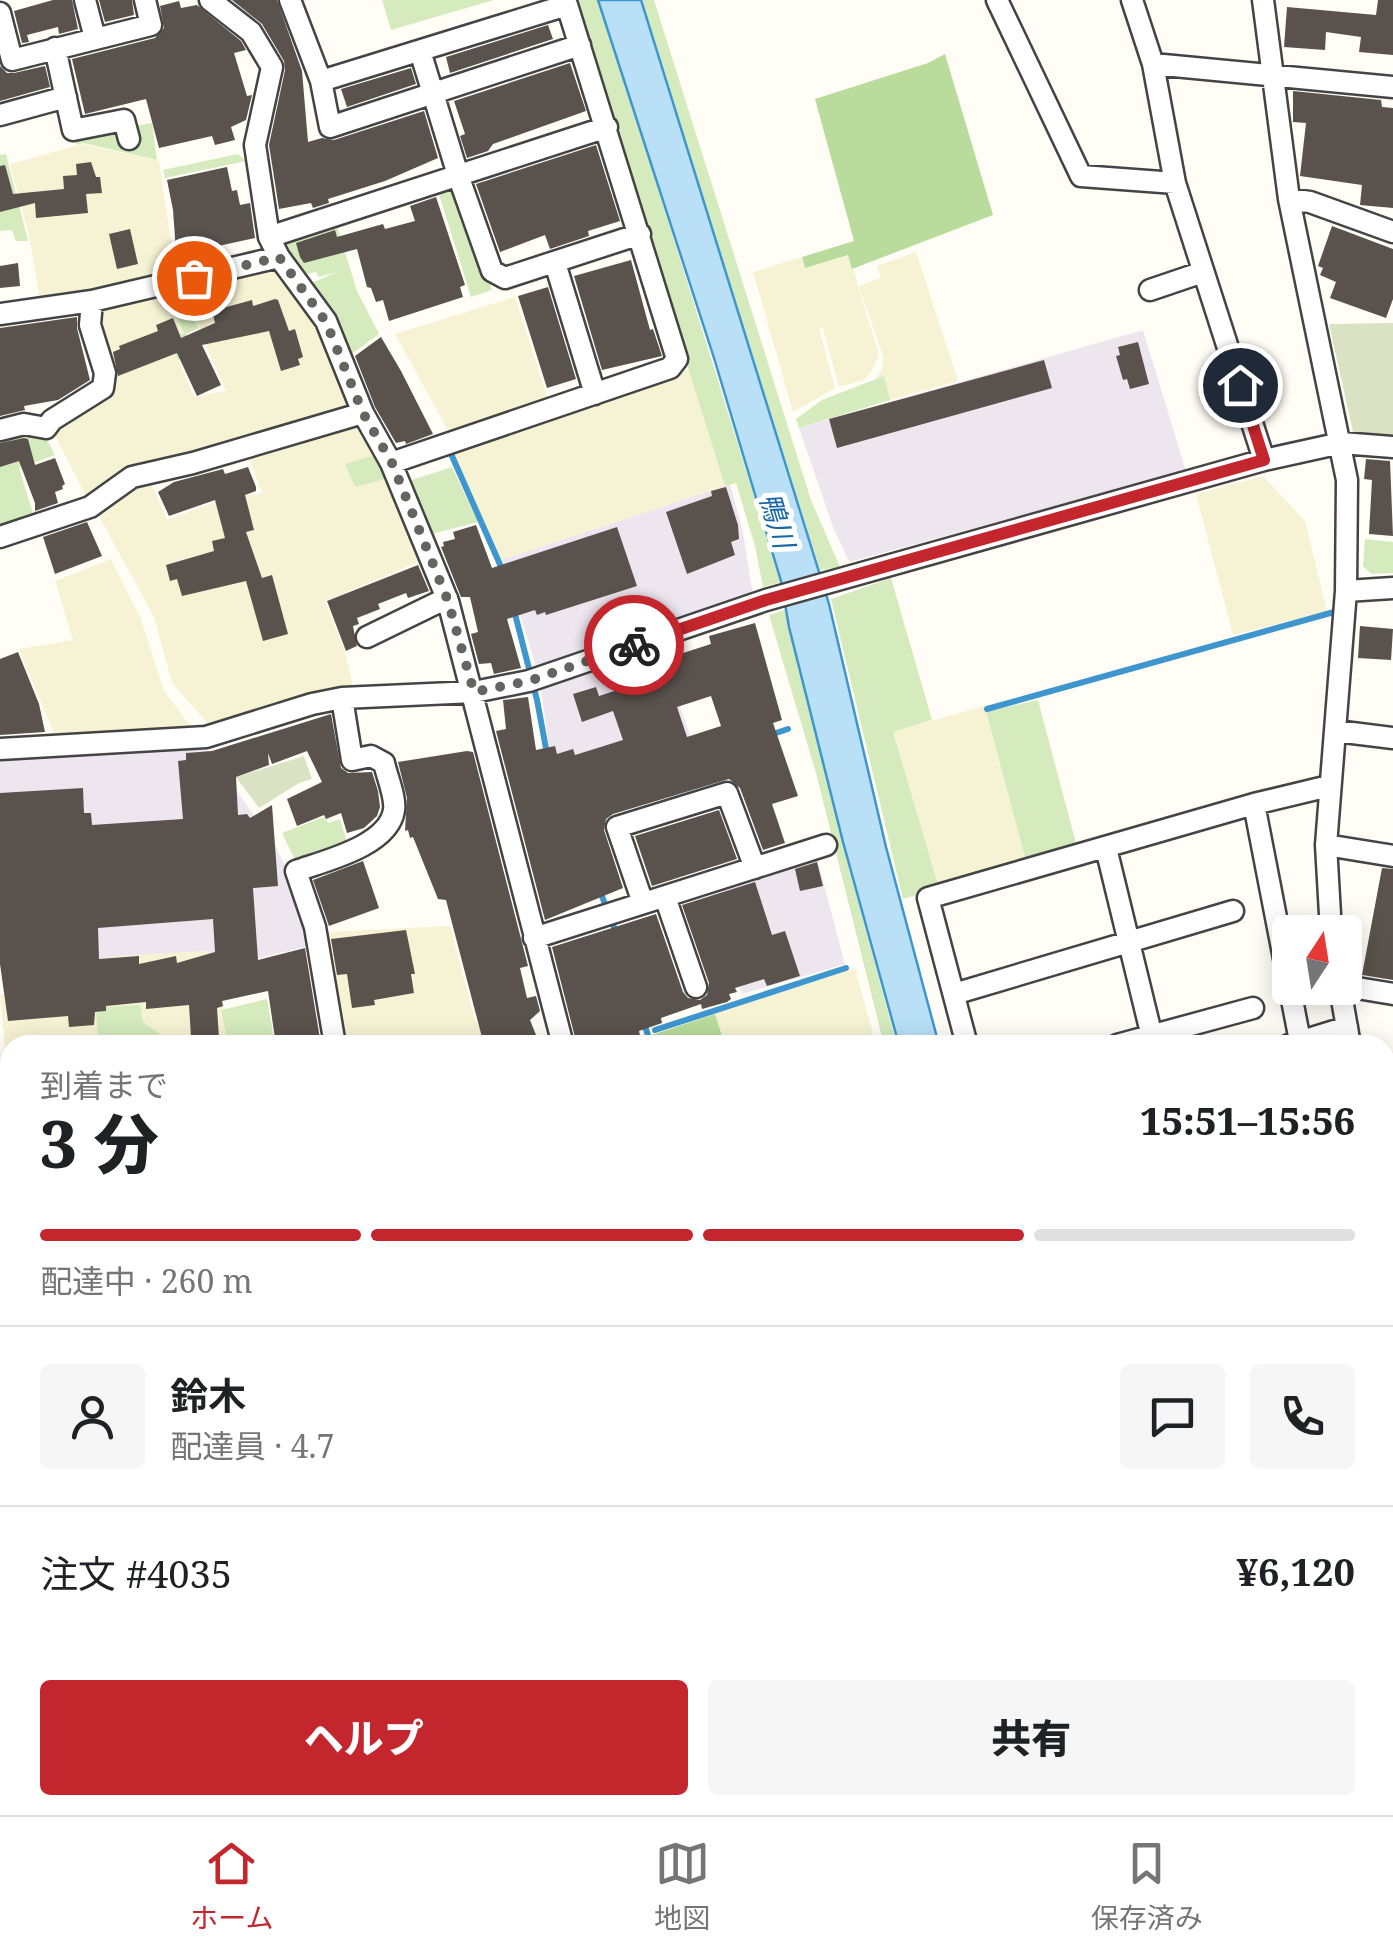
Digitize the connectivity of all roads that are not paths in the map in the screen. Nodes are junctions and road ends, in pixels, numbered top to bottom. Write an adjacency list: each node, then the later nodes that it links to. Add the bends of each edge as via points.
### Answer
1 (85, 0): 9 (street)
2 (145, 0): 9 (street, via 151,25)
3 (290, 0): 15 (street)
4 (997, 0): 23 (street, via 1082,176)
5 (1132, 0): 13 (street)
6 (1264, 0): 14 (street)
7 (214, 1): 27 (street, via 251,32 272,67 255,145)
8 (0, 13): 11 (street, via 12,60)
9 (94, 38): 11 (street)
10 (580, 45): 12 (street, via 567,6); 17 (street); 20 (street)
11 (55, 48): 18 (street)
12 (420, 52): 15 (street); 17 (street)
13 (1153, 64): 14 (street); 23 (street)
14 (1272, 76): 16 (street); 24 (street)
15 (321, 81): 17 (street, via 330,127)
16 (1393, 87)
17 (433, 94): 22 (street)
18 (66, 97): 19 (street); 21 (street, via 73,130 124,120)
19 (0, 115)
20 (607, 127): 22 (street); 26 (street)
21 (129, 139)
22 (458, 175): 27 (street); 29 (street, via 492,271 505,278)
23 (1175, 184): 30 (street)
24 (1289, 199): 25 (street); 37 (street)
25 (1393, 232)
26 (640, 234): 29 (street); 34 (street, via 677,358 670,368)
27 (269, 237): 28 (street)
28 (279, 257): 32 (street); 35 (street, via 326,322)
29 (555, 263): 34 (street)
30 (1204, 272): 31 (street); 39 (street)
31 (1150, 290)
32 (92, 301): 33 (street); 36 (street, via 90,325 104,388 46,428)
33 (0, 314)
34 (595, 394): 40 (street)
35 (363, 413): 40 (street); 41 (street, via 132,478 90,507)
36 (0, 430)
37 (1341, 443): 38 (street); 39 (street); 43 (street)
38 (1393, 447)
39 (1264, 460): 46 (street, via 766,600 535,679)
40 (392, 463): 44 (street)
41 (0, 537)
42 (1393, 588): 43 (street)
43 (1346, 590): 48 (street)
44 (446, 598): 45 (street); 46 (street)
45 (367, 637)
46 (474, 692): 47 (street); 62 (street)
47 (342, 698): 50 (street, via 206,737); 70 (street, via 352,760 371,756 384,764 394,809 388,826 362,848 296,871 315,927)
48 (1336, 731): 49 (street); 51 (street)
49 (1393, 738)
50 (0, 749)
51 (1329, 786): 52 (street); 54 (street)
52 (1254, 804): 55 (street); 75 (street)
53 (826, 845): 57 (street)
54 (1326, 845): 56 (street); 61 (street)
55 (1106, 848): 63 (street); 66 (street, via 928,898)
56 (1393, 856)
57 (755, 868): 58 (street); 59 (street, via 727,792 616,827)
58 (666, 896): 59 (street); 64 (street)
59 (643, 903): 62 (street)
60 (1233, 911): 63 (street)
61 (1330, 915)
62 (534, 938): 71 (street)
63 (1130, 941): 66 (street); 73 (street)
64 (696, 988)
65 (1362, 989): 67 (street)
66 (954, 994): 72 (street)
67 (1393, 994)
68 (1344, 1005): 76 (street)
69 (1252, 1008): 74 (street)
70 (333, 1035)
71 (560, 1035)
72 (964, 1035)
73 (1152, 1035)
74 (1168, 1035)
75 (1293, 1035)
76 (1348, 1035)

